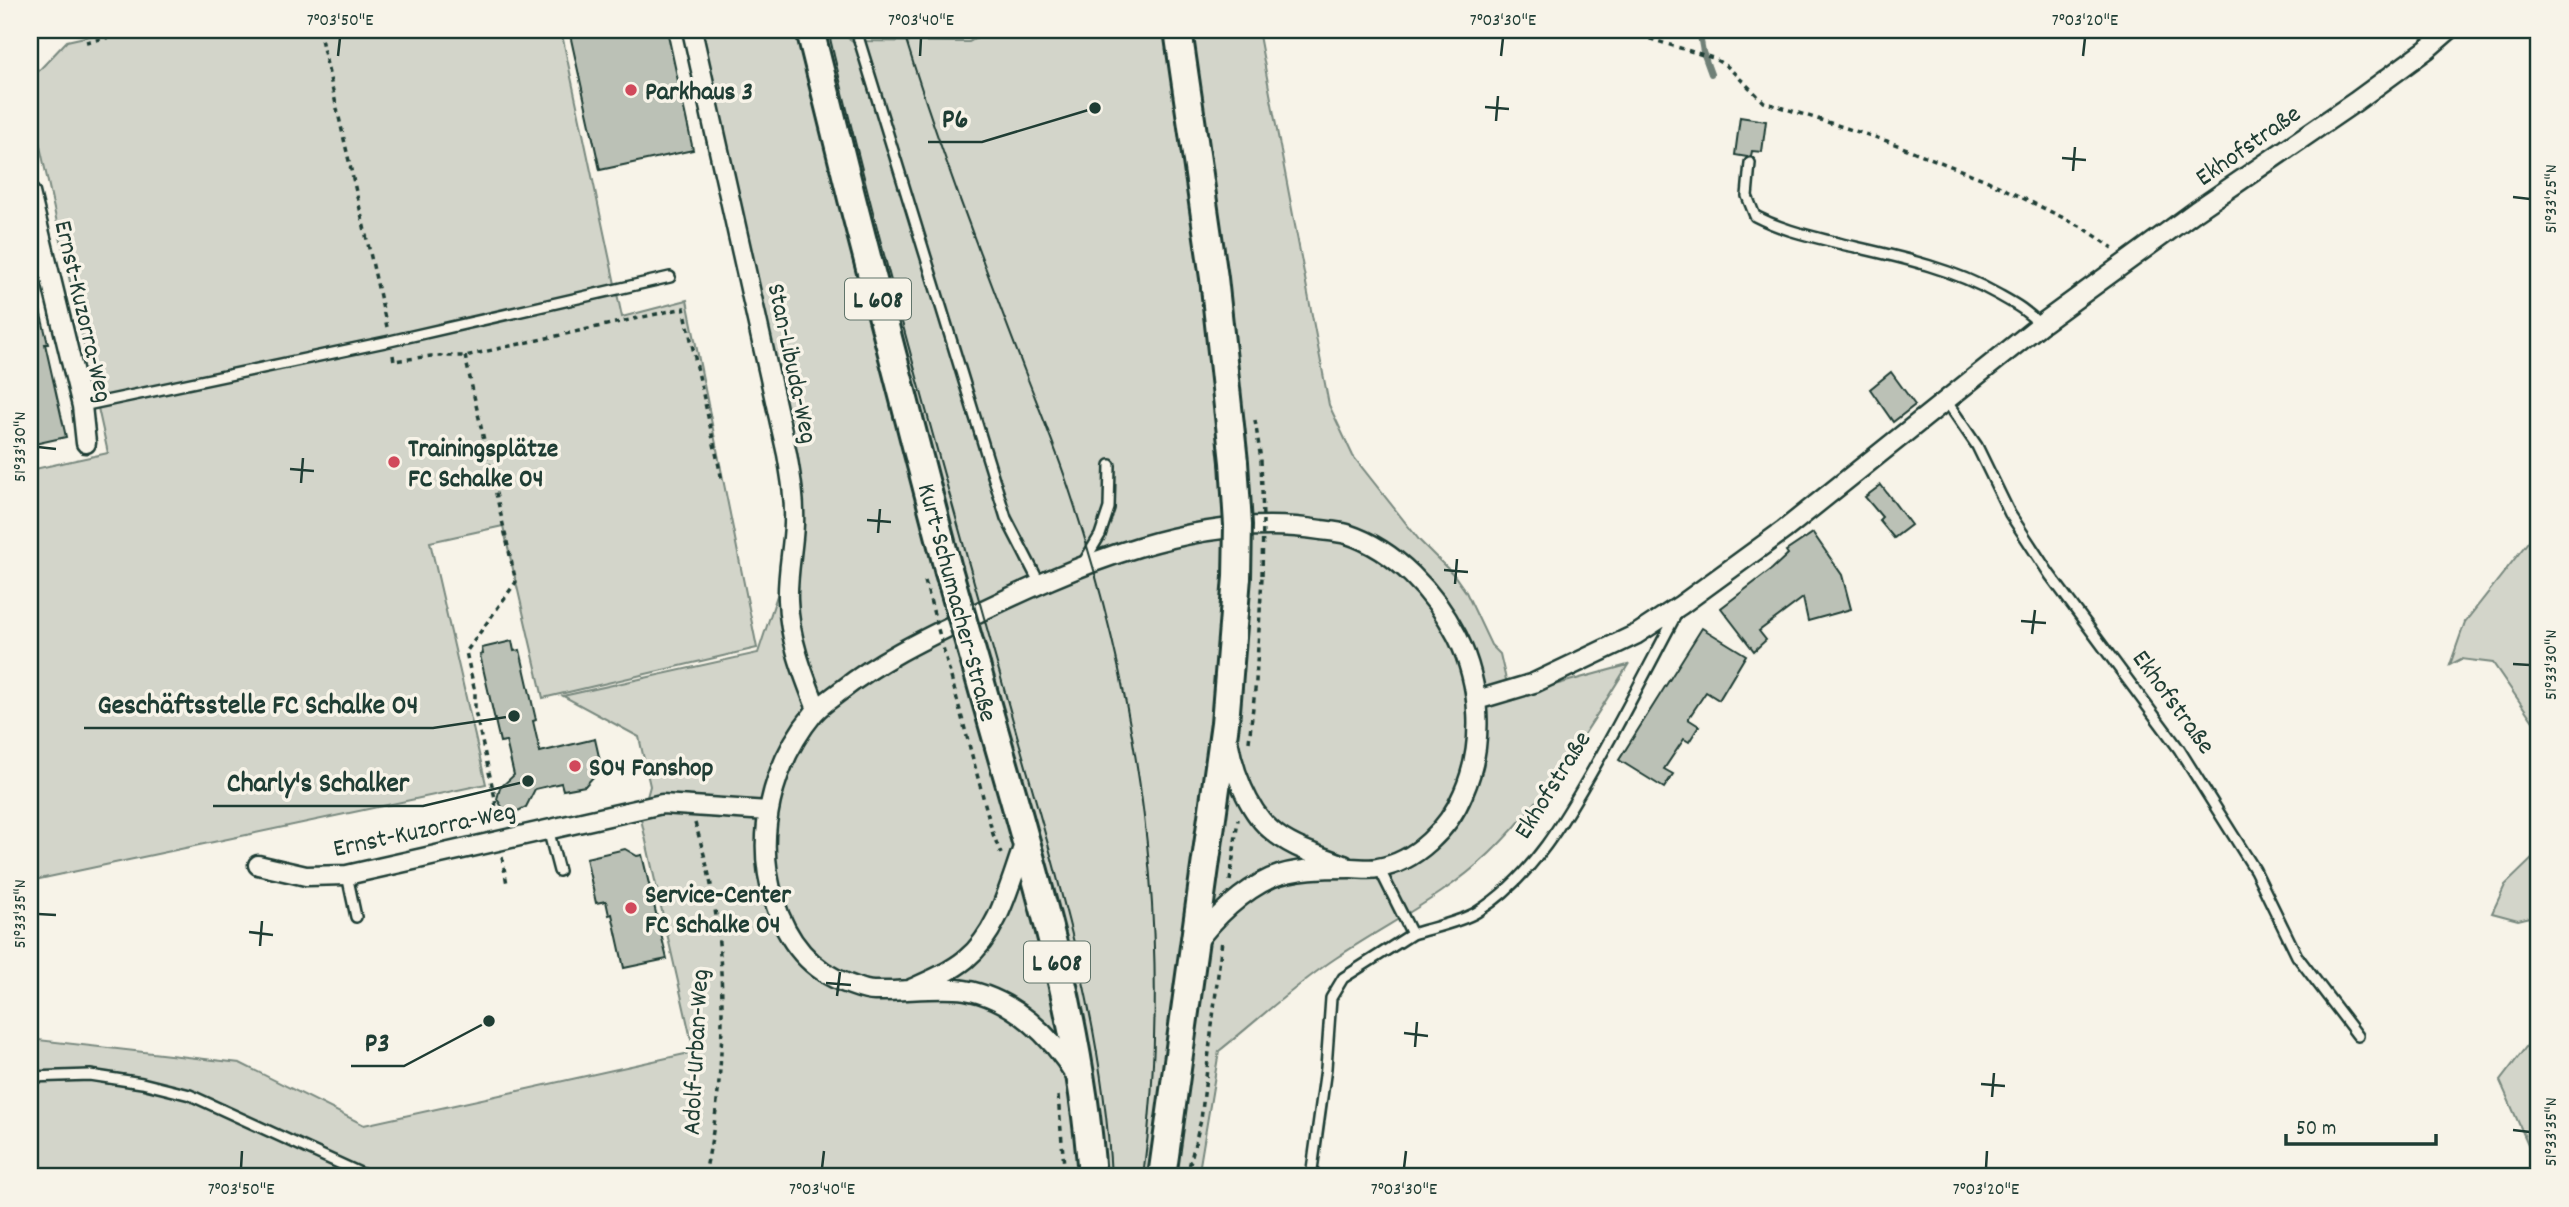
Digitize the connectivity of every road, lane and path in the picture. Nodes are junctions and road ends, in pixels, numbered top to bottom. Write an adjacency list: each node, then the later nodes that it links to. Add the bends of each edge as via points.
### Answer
1 (144, 30): 9 (path)
2 (319, 30): 15 (path)
3 (692, 30): 28 (street, Stan-Libuda-Weg, via 787,454 794,512 788,598 791,627)
4 (810, 30): 34 (main road, Kurt-Schumacher-Straße / L 608, bridge, via 948,569)
5 (856, 30): 25 (lane, via 1006,519)
6 (1178, 30): 29 (main road, bridge, via 1214,278 1234,462 1237,577)
7 (1621, 30): 12 (path, via 1713,58 1764,102 1887,141 1986,180 2084,228)
8 (2449, 30): 12 (street, Ekhofstraße, via 2355,102)
9 (86, 42)
10 (1750, 163): 14 (lane, via 1747,196 1755,216 1781,230 1950,273 2027,310)
11 (30, 193): 19 (street, Ernst-Kuzorra-Weg)
12 (2129, 259): 14 (street, Ekhofstraße)
13 (670, 277): 15 (lane)
14 (2040, 325): 18 (street, Ekhofstraße)
15 (390, 341): 19 (lane)
16 (465, 356): 17 (path); 22 (path, via 684,307); 33 (path, via 516,582 466,652 495,798)
17 (394, 361)
18 (1945, 400): 26 (street, Ekhofstraße, via 1784,530); 47 (lane, Ekhofstraße, via 2050,575 2179,749 2255,870 2297,956)
19 (82, 406): 20 (street, Ernst-Kuzorra-Weg)
20 (86, 443)
21 (1111, 465): 23 (lane, via 1110,508)
22 (722, 480)
23 (1082, 565): 25 (street); 27 (street, via 1242,525 1348,534 1387,554 1445,612 1463,649)
24 (925, 581): 40 (path, bridge, via 993,834)
25 (1040, 584): 28 (street, via 910,646)
26 (1681, 605): 27 (street, Ekhofstraße, via 1637,634 1534,683); 44 (lane, Ekhofstraße, via 1571,809 1539,856 1507,890 1475,914)
27 (1477, 701): 37 (street, via 1476,751 1463,794 1442,831 1411,855)
28 (817, 709): 31 (street, via 784,762)
29 (1225, 723): 36 (street, via 1230,755 1250,803 1269,829 1294,845); 45 (main road)
30 (691, 805): 31 (street, Ernst-Kuzorra-Weg); 32 (street, Ernst-Kuzorra-Weg, via 662,804); 51 (path, Adolf-Urban-Weg, via 711,886 720,963 714,1135)
31 (768, 811): 46 (street, via 766,860 773,898 788,933 807,960 830,977 868,991)
32 (548, 829): 33 (street, Ernst-Kuzorra-Weg); 38 (lane)
33 (498, 841): 39 (street, Ernst-Kuzorra-Weg); 41 (path)
34 (1025, 842): 40 (street); 49 (main road, Kurt-Schumacher-Straße / L 608, via 1049,927)
35 (258, 865): 39 (street, Ernst-Kuzorra-Weg, via 306,876)
36 (1350, 868): 37 (street); 42 (street, via 1310,869 1271,878)
37 (1379, 868): 44 (lane)
38 (559, 871)
39 (347, 875): 43 (lane)
40 (1011, 878): 46 (street, via 990,931 967,958)
41 (507, 884)
42 (1226, 911): 45 (street); 54 (path, via 1201,1120)
43 (356, 917)
44 (1412, 934): 55 (lane, Ekhofstraße, via 1343,978 1331,998)
45 (1192, 948): 53 (main road)
46 (906, 991): 49 (street, via 965,990 998,1002 1027,1018 1069,1064)
47 (2358, 1035)
48 (30, 1077): 50 (lane, via 89,1075 190,1096)
49 (1081, 1085): 52 (main road, Kurt-Schumacher-Straße / L 608)
50 (369, 1177)
51 (704, 1177)
52 (1092, 1177)
53 (1162, 1177)
54 (1187, 1177)
55 (1311, 1177)

